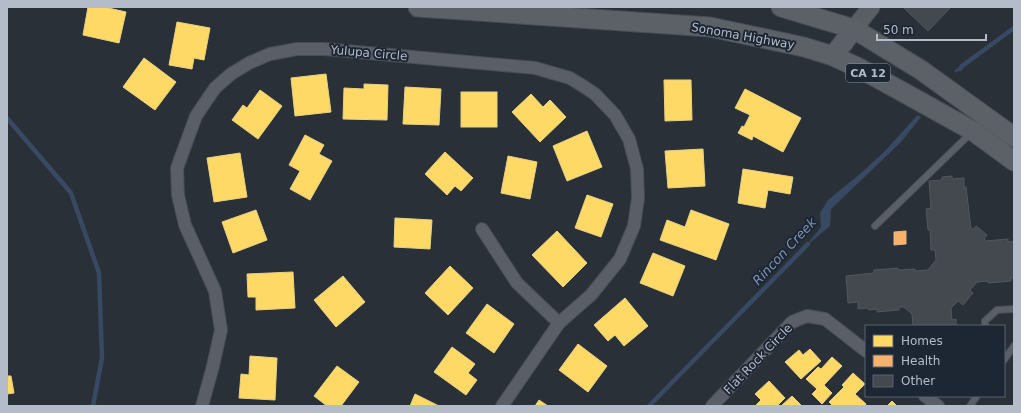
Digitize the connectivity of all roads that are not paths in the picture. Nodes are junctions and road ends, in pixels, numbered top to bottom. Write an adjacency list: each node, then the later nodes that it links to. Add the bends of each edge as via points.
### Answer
1 (418, 7): 5 (main road, Sonoma Highway / CA 12, via 710,27 804,47)
2 (781, 7): 4 (main road, CA 12)
3 (871, 7): 4 (street)
4 (854, 29): 5 (main road); 7 (main road, CA 12, via 921,70)
5 (833, 56): 6 (main road, Sonoma Highway / CA 12, via 901,90)
6 (966, 128): 8 (main road, Sonoma Highway / CA 12); 9 (lane)
7 (1014, 137)
8 (1014, 162)
9 (875, 226)
10 (482, 229): 12 (street, via 517,283)
11 (1014, 309): 13 (lane, via 997,310 985,321)
12 (559, 323): 19 (street, Yulupa Circle, via 591,295 620,259 634,226 638,198 637,169 629,139 615,115 595,94 570,78 535,68 324,49 297,49 270,54 231,74 215,88 196,116 177,168 178,195 184,225 215,291 221,330); 20 (street, Yulupa Circle)
13 (985, 325)
14 (1014, 346): 16 (lane)
15 (865, 350): 21 (street, Flat Rock Circle, via 825,319 807,316 792,322)
16 (1005, 359)
17 (926, 397): 22 (street)
18 (977, 397): 23 (lane)
19 (202, 406)
20 (502, 406)
21 (712, 406)
22 (938, 406)
23 (970, 406)

